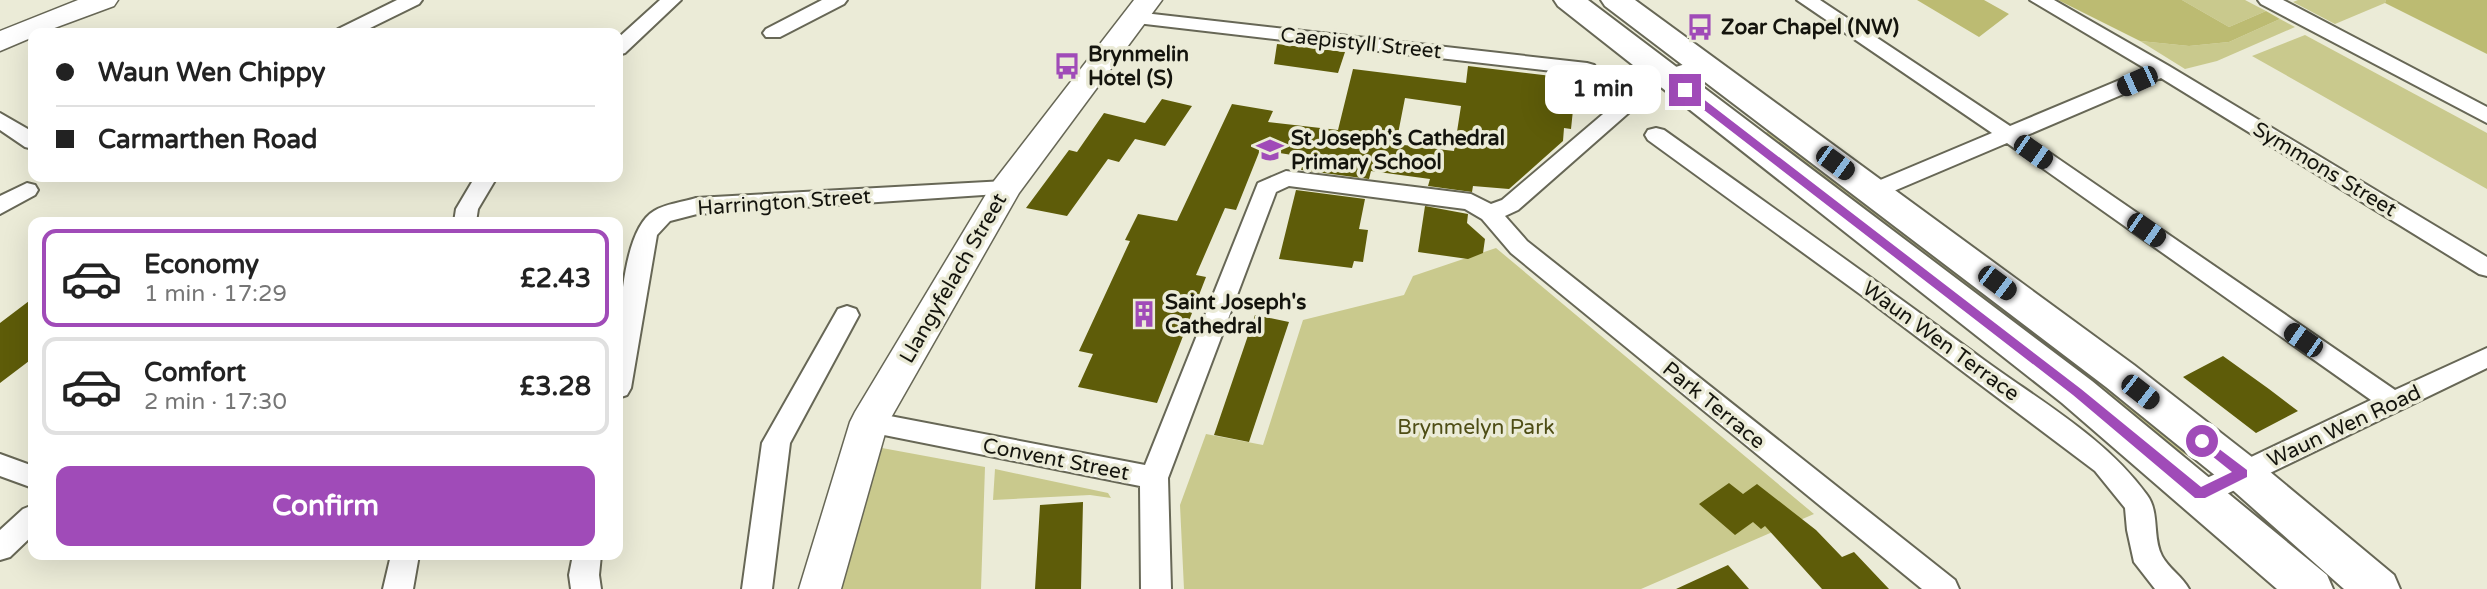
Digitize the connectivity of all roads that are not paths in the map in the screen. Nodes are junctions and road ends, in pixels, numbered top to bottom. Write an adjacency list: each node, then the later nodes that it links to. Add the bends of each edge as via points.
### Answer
1 (104, 0): 12 (main road)
2 (412, 0): 13 (street)
3 (671, 0): 17 (street)
4 (837, 0): 11 (street)
5 (1569, 0): 20 (main road)
6 (1616, 0): 20 (main road)
7 (1807, 0): 24 (street)
8 (2040, 0): 19 (street, Symmons Street)
9 (2269, 0): 21 (street)
10 (1143, 5): 18 (street, Caepistyll Street); 27 (main road, Llangyfelach Street)
11 (806, 9): 15 (street)
12 (29, 28)
13 (355, 28)
14 (28, 29): 16 (main road)
15 (773, 33)
16 (0, 42)
17 (623, 44)
18 (1587, 69)
19 (2162, 70): 24 (street); 33 (street, Symmons Street)
20 (1684, 71): 29 (main road); 31 (street, via 1643,90 1510,205); 43 (main road)
21 (2487, 117)
22 (0, 120): 25 (street)
23 (1656, 135): 55 (street, Waun Wen Terrace, via 2105,463 2139,505 2149,562)
24 (2011, 136): 29 (street); 37 (street)
25 (28, 139)
26 (483, 182): 32 (street)
27 (1005, 188): 35 (street, Harrington Street, via 696,206 662,216 646,232); 38 (main road, Llangyfelach Street)
28 (27, 190): 30 (street)
29 (1874, 191): 40 (main road)
30 (0, 206)
31 (1490, 214): 42 (street, Convent Street, via 1471,202 1286,178 1266,188); 54 (street, Park Terrace, via 1520,247)
32 (466, 217)
33 (2487, 268)
34 (847, 315): 51 (street, via 776,443)
35 (623, 360)
36 (2481, 368): 37 (street, Waun Wen Road)
37 (2393, 402): 40 (street, Waun Wen Road)
38 (869, 422): 42 (street, Convent Street); 52 (main road, Llangyfelach Street)
39 (0, 465): 41 (street)
40 (2242, 473): 43 (street, Waun Wen Road); 56 (main road)
41 (28, 475)
42 (1154, 478): 53 (street)
43 (2200, 494): 48 (main road)
44 (28, 522): 45 (street)
45 (0, 548)
46 (404, 560): 49 (street)
47 (586, 560): 50 (street)
48 (2304, 587)
49 (398, 589)
50 (586, 589)
51 (757, 589)
52 (820, 589)
53 (1156, 589)
54 (1944, 589)
55 (2174, 589)
56 (2377, 589)

